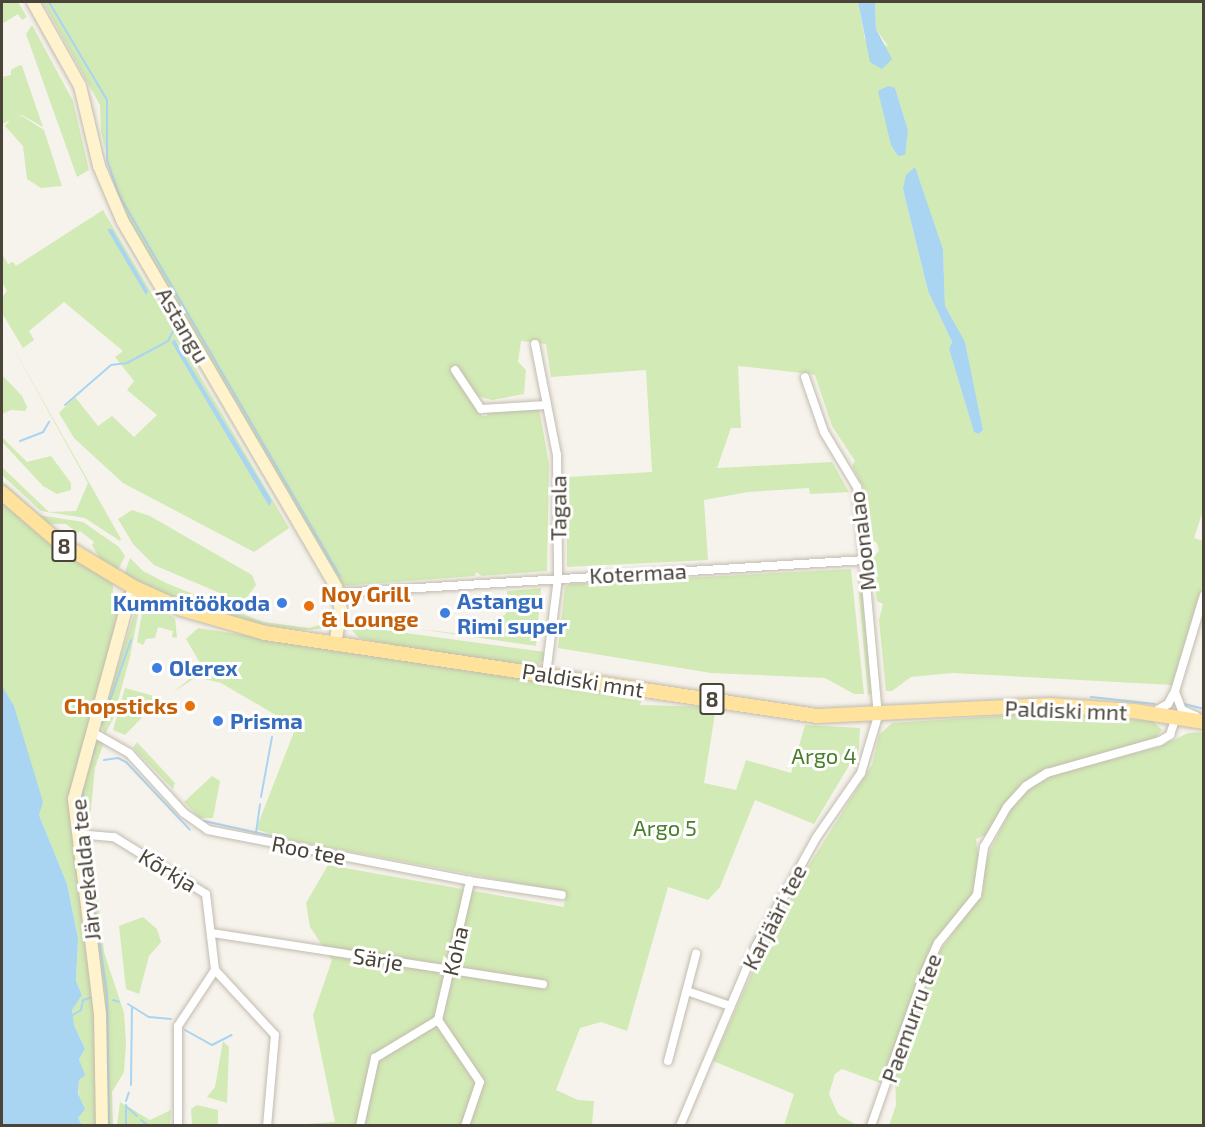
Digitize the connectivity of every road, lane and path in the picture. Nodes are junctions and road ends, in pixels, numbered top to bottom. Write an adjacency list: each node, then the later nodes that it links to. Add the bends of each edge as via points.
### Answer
1 (33, 2): 10 (street, Astangu, via 80,86 99,166 123,222)
2 (535, 344): 5 (street, Tagala)
3 (455, 370): 5 (street, via 481,409)
4 (805, 377): 7 (street, Moonalao, via 824,432 857,487)
5 (548, 405): 8 (street, Tagala, via 557,454)
6 (2, 493): 9 (main road, Paldiski mnt / 8, via 60,543)
7 (866, 560): 8 (street, Kotermaa); 16 (street, Moonalao)
8 (558, 578): 10 (street, Kotermaa); 13 (street, Tagala)
9 (135, 588): 12 (main road, Paldiski mnt / 8, via 226,623); 19 (street, Järvekalda tee)
10 (338, 593): 12 (street, Astangu, via 341,610)
11 (1203, 595): 14 (street)
12 (336, 643): 13 (main road, Paldiski mnt / 8)
13 (546, 674): 16 (main road, Paldiski mnt / 8, via 817,716)
14 (1175, 691): 15 (street, via 1168,704); 18 (street, via 1182,710)
15 (1150, 714): 16 (main road, Paldiski mnt / 8, via 1050,705); 17 (main road, Paldiski mnt / 8)
16 (878, 716): 29 (street, Karjääri tee, via 861,773 803,860 756,946)
17 (1176, 717): 18 (main road, Paldiski mnt / 8); 38 (street, Paemurru tee, via 1170,735 1160,741 1047,773 1026,786 1007,807 984,847 977,895 938,942 925,972)
18 (1203, 720)
19 (92, 732): 20 (street, Järvekalda tee, via 76,785); 21 (street, Roo tee, via 129,753 191,820 208,830)
20 (77, 834): 23 (street, Kõrkja, via 114,837 196,885 209,900); 32 (street, Järvekalda tee, via 100,1014)
21 (470, 882): 22 (street, Roo tee); 26 (street, Koha)
22 (562, 895)
23 (212, 933): 25 (street, Kõrkja); 26 (street, Särje)
24 (696, 954): 28 (street)
25 (215, 970): 33 (street, via 178,1026); 34 (street, via 275,1035)
26 (451, 970): 27 (street, Särje); 30 (street, Koha)
27 (543, 984)
28 (687, 991): 29 (street); 31 (street)
29 (730, 1006): 37 (street, Karjääri tee)
30 (438, 1020): 35 (street, via 375,1058); 36 (street, via 480,1082)
31 (668, 1061)
32 (102, 1125)
33 (178, 1125)
34 (267, 1125)
35 (360, 1125)
36 (465, 1125)
37 (680, 1125)
38 (871, 1125)

